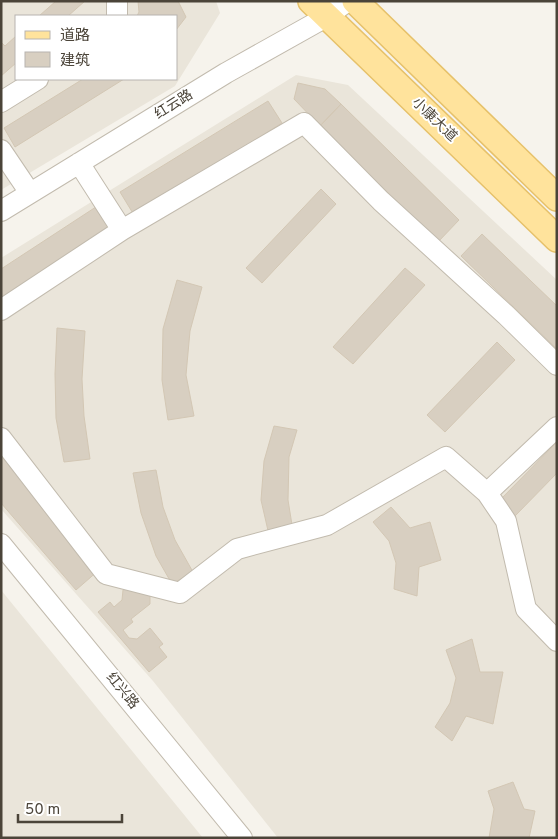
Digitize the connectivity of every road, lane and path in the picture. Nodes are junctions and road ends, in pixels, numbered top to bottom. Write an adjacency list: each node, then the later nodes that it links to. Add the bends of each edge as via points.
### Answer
1 (117, 1): 5 (street)
2 (348, 1): 4 (street, 红云路)
3 (355, 1): 11 (main road)
4 (319, 9): 9 (street, 红云路, via 226,73); 14 (main road, 小康大道)
5 (117, 15)
6 (36, 80): 7 (street)
7 (1, 102)
8 (1, 150): 10 (street)
9 (79, 163): 10 (street, 红云路); 13 (street)
10 (30, 193): 12 (street, 红云路)
11 (557, 198)
12 (1, 211)
13 (122, 230): 15 (street); 16 (street, via 304,123)
14 (557, 239)
15 (1, 310)
16 (557, 365)
17 (557, 427): 19 (street)
18 (1, 438): 19 (street, via 106,574 180,593 236,549 327,525 446,458)
19 (487, 493): 21 (street, via 506,521 526,609)
20 (1, 544): 22 (street, 红兴路)
21 (557, 641)
22 (242, 838)

